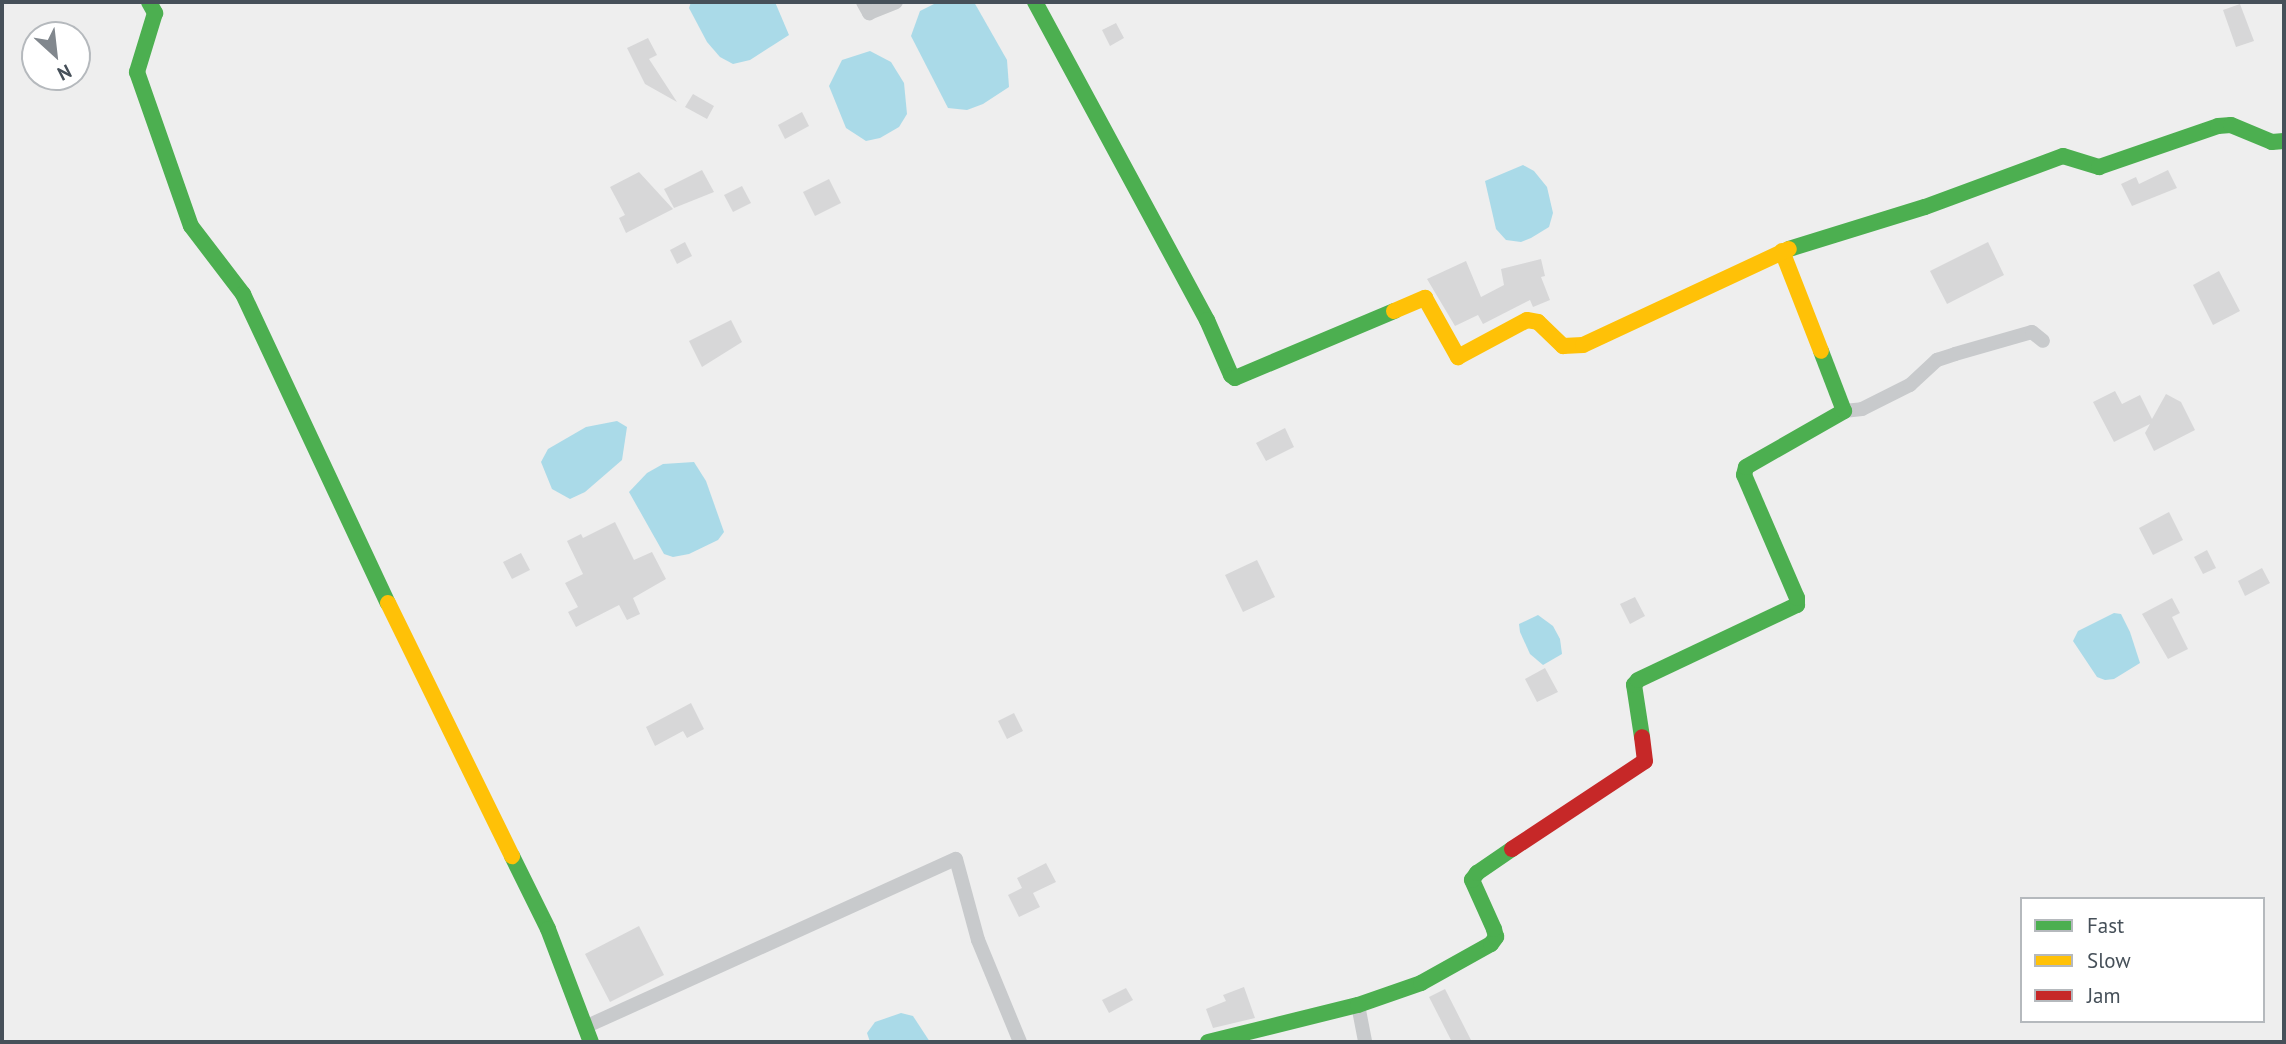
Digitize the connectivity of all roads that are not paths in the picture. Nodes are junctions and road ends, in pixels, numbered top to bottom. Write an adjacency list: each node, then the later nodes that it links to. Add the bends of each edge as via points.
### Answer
1 (149, 2): 10 (street, via 155,13 137,72 191,226 243,294 548,929)
2 (863, 2): 3 (street, via 869,13)
3 (896, 2)
4 (1035, 2): 6 (street, via 1236,378 1425,298 1458,357 1533,319 1563,346 1583,345)
5 (2284, 141): 6 (street, via 2272,142 2231,125 2099,167 2063,156 1925,207)
6 (1782, 251): 8 (street)
7 (2043, 341): 8 (street, via 2032,332 1946,357 1927,367 1910,385 1862,409)
8 (1844, 411): 9 (street, via 1746,467 1744,475 1797,605 1638,680 1634,685 1645,761 1472,880 1494,929 1492,944 1421,983)
9 (1358, 1004): 12 (street); 13 (street)
10 (588, 1035): 11 (street, via 956,859 978,940)
11 (1020, 1042)
12 (1208, 1042)
13 (1365, 1042)

